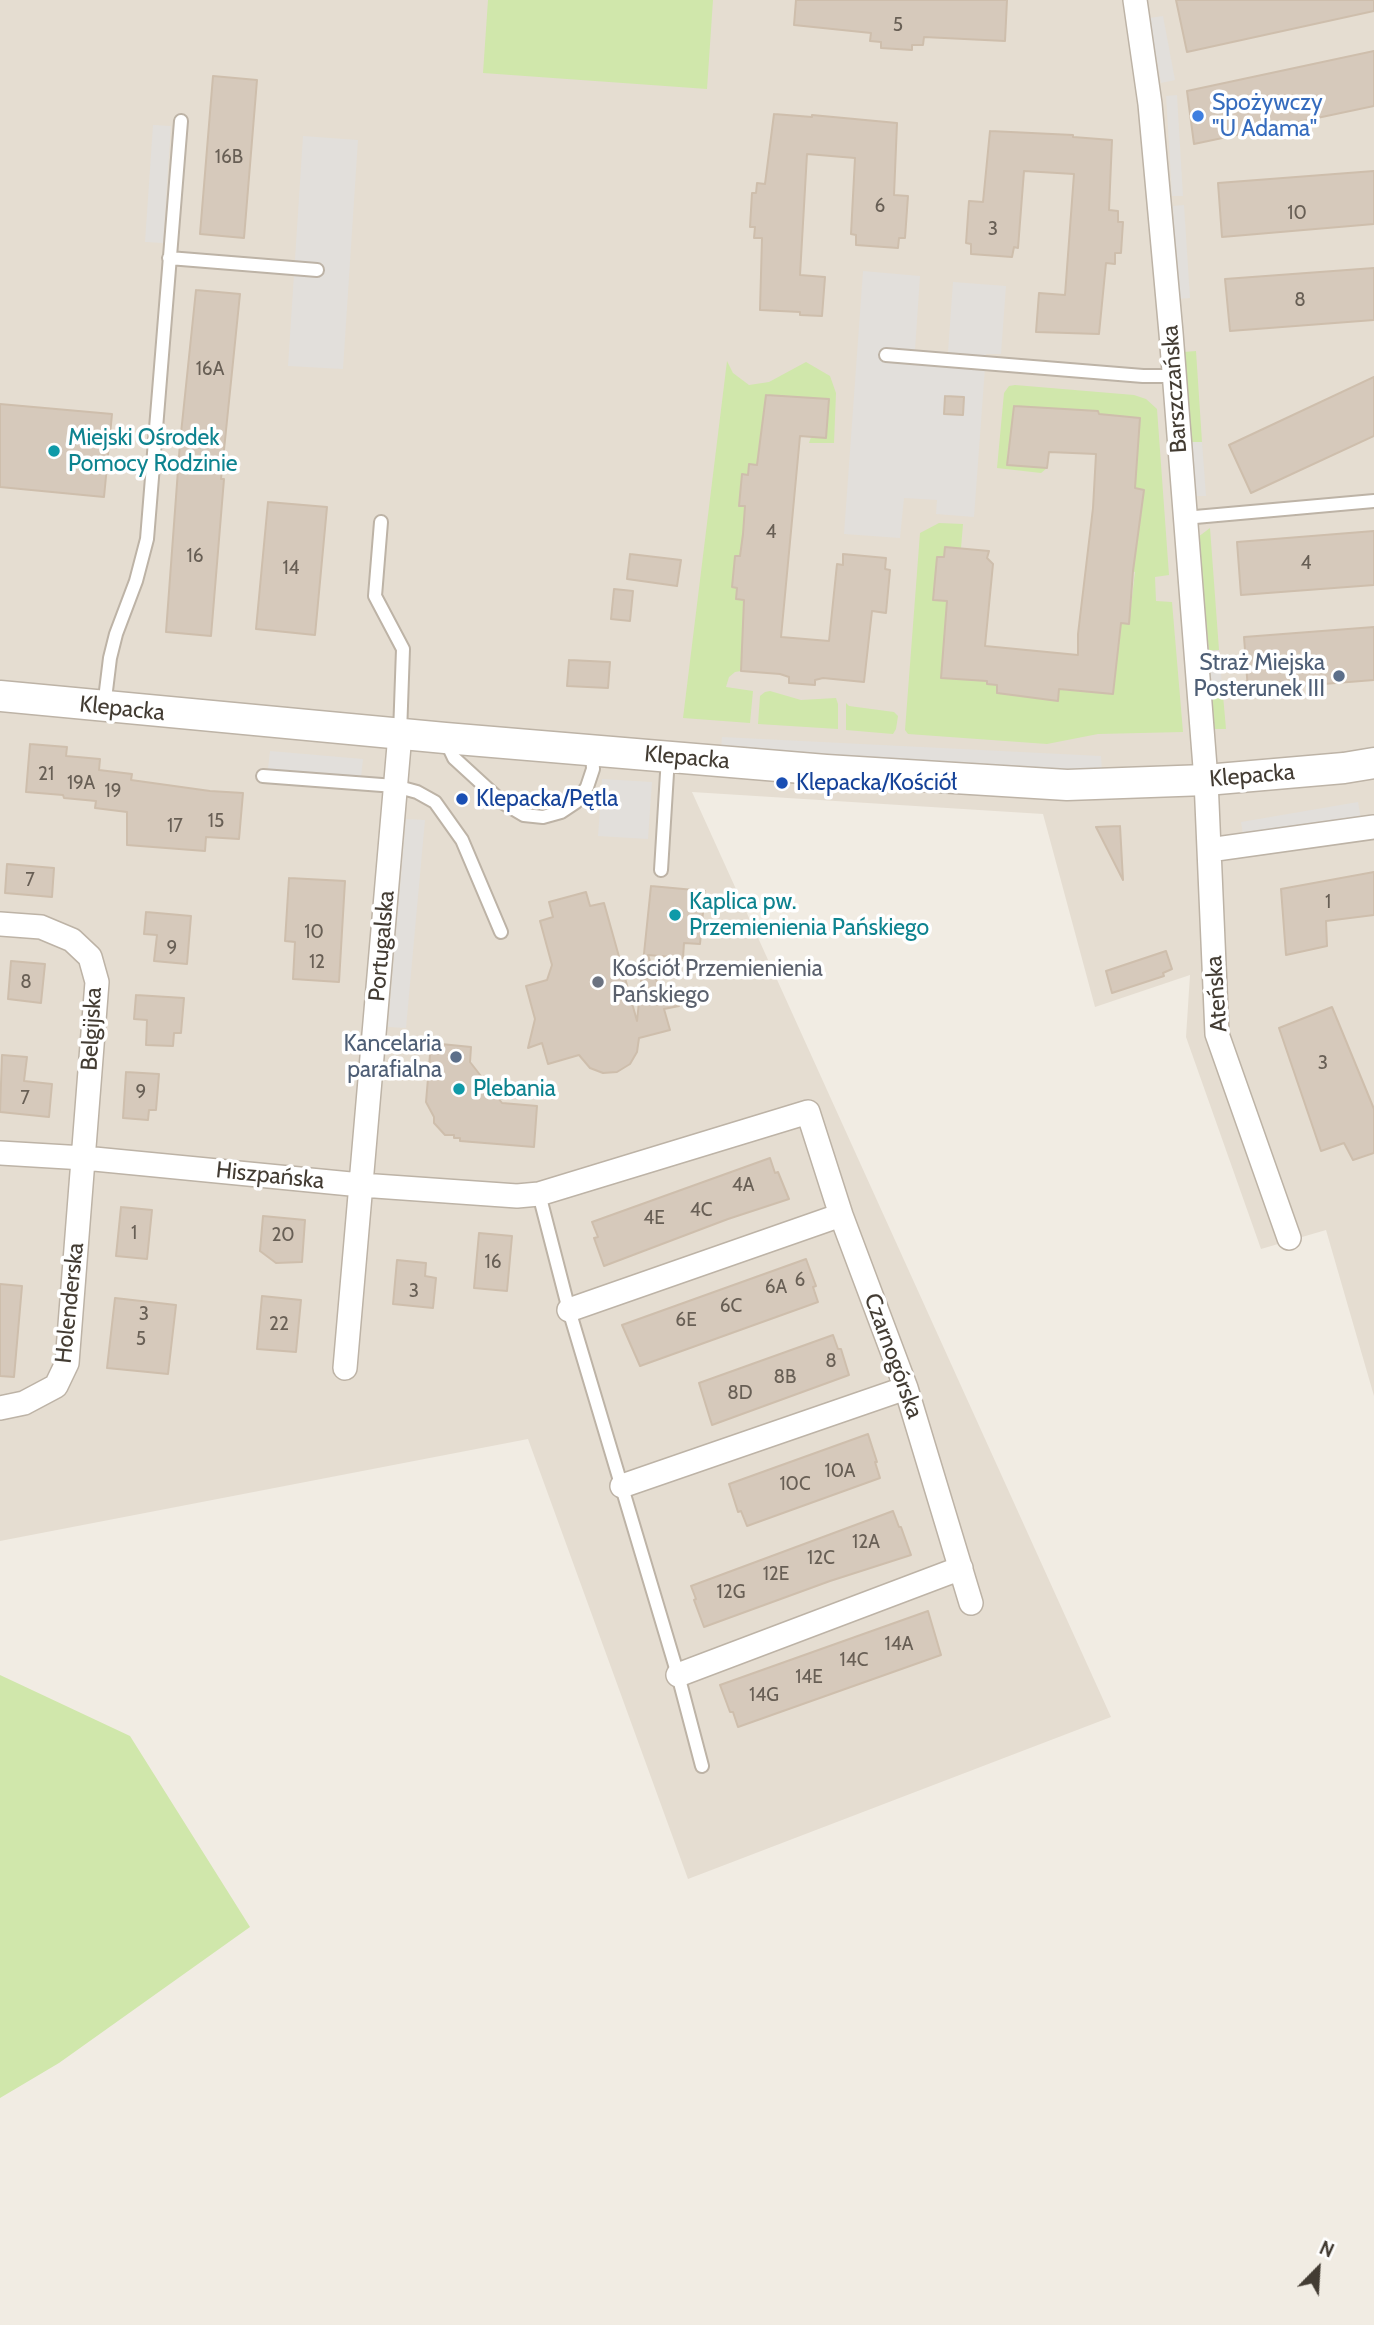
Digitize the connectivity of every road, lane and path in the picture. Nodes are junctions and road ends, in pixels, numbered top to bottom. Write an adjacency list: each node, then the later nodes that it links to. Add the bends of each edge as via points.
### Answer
1 (1135, 0): 6 (street, Barszczańska, via 1150,104)
2 (181, 121): 3 (lane)
3 (169, 258): 4 (lane); 11 (lane, via 147,539 116,634)
4 (317, 270)
5 (886, 355): 6 (lane)
6 (1174, 376): 8 (street, Barszczańska)
7 (1374, 501): 8 (lane)
8 (1184, 518): 18 (street, Barszczańska)
9 (381, 522): 12 (lane, via 375,596 403,649)
10 (0, 696): 11 (street, Klepacka)
11 (104, 708): 12 (street, Klepacka)
12 (400, 734): 13 (street, Klepacka); 19 (street, Portugalska)
13 (445, 738): 14 (street, Klepacka); 14 (lane, via 454,758 502,802 524,815 543,817 576,802 587,787 593,769)
14 (592, 750): 15 (street, Klepacka)
15 (668, 757): 18 (street, Klepacka, via 1067,785); 22 (lane)
16 (1374, 762): 18 (street, Klepacka)
17 (263, 776): 19 (lane)
18 (1206, 780): 21 (street, Ateńska)
19 (395, 786): 24 (lane, via 435,802 462,840); 28 (street, Portugalska)
20 (1374, 827): 21 (street)
21 (1209, 850): 31 (street, Ateńska, via 1217,1034)
22 (661, 870)
23 (0, 924): 27 (street, Belgijska, via 41,928 72,940 90,957 97,982)
24 (501, 932)
25 (808, 1112): 29 (street, Hiszpańska); 30 (street, Czarnogórska)
26 (0, 1153): 27 (street, Hiszpańska)
27 (84, 1158): 28 (street, Hiszpańska); 35 (street, Holenderska, via 67,1363 56,1386)
28 (362, 1185): 29 (street, Hiszpańska); 33 (street, Portugalska)
29 (539, 1194): 32 (lane)
30 (841, 1215): 32 (street); 34 (street, Czarnogórska)
31 (1289, 1238)
32 (569, 1310): 36 (lane)
33 (345, 1368)
34 (906, 1388): 36 (street); 37 (street, Czarnogórska)
35 (0, 1408)
36 (622, 1486): 39 (lane)
37 (961, 1568): 38 (street, Czarnogórska); 39 (street)
38 (971, 1603)
39 (678, 1675): 40 (lane)
40 (702, 1766)

